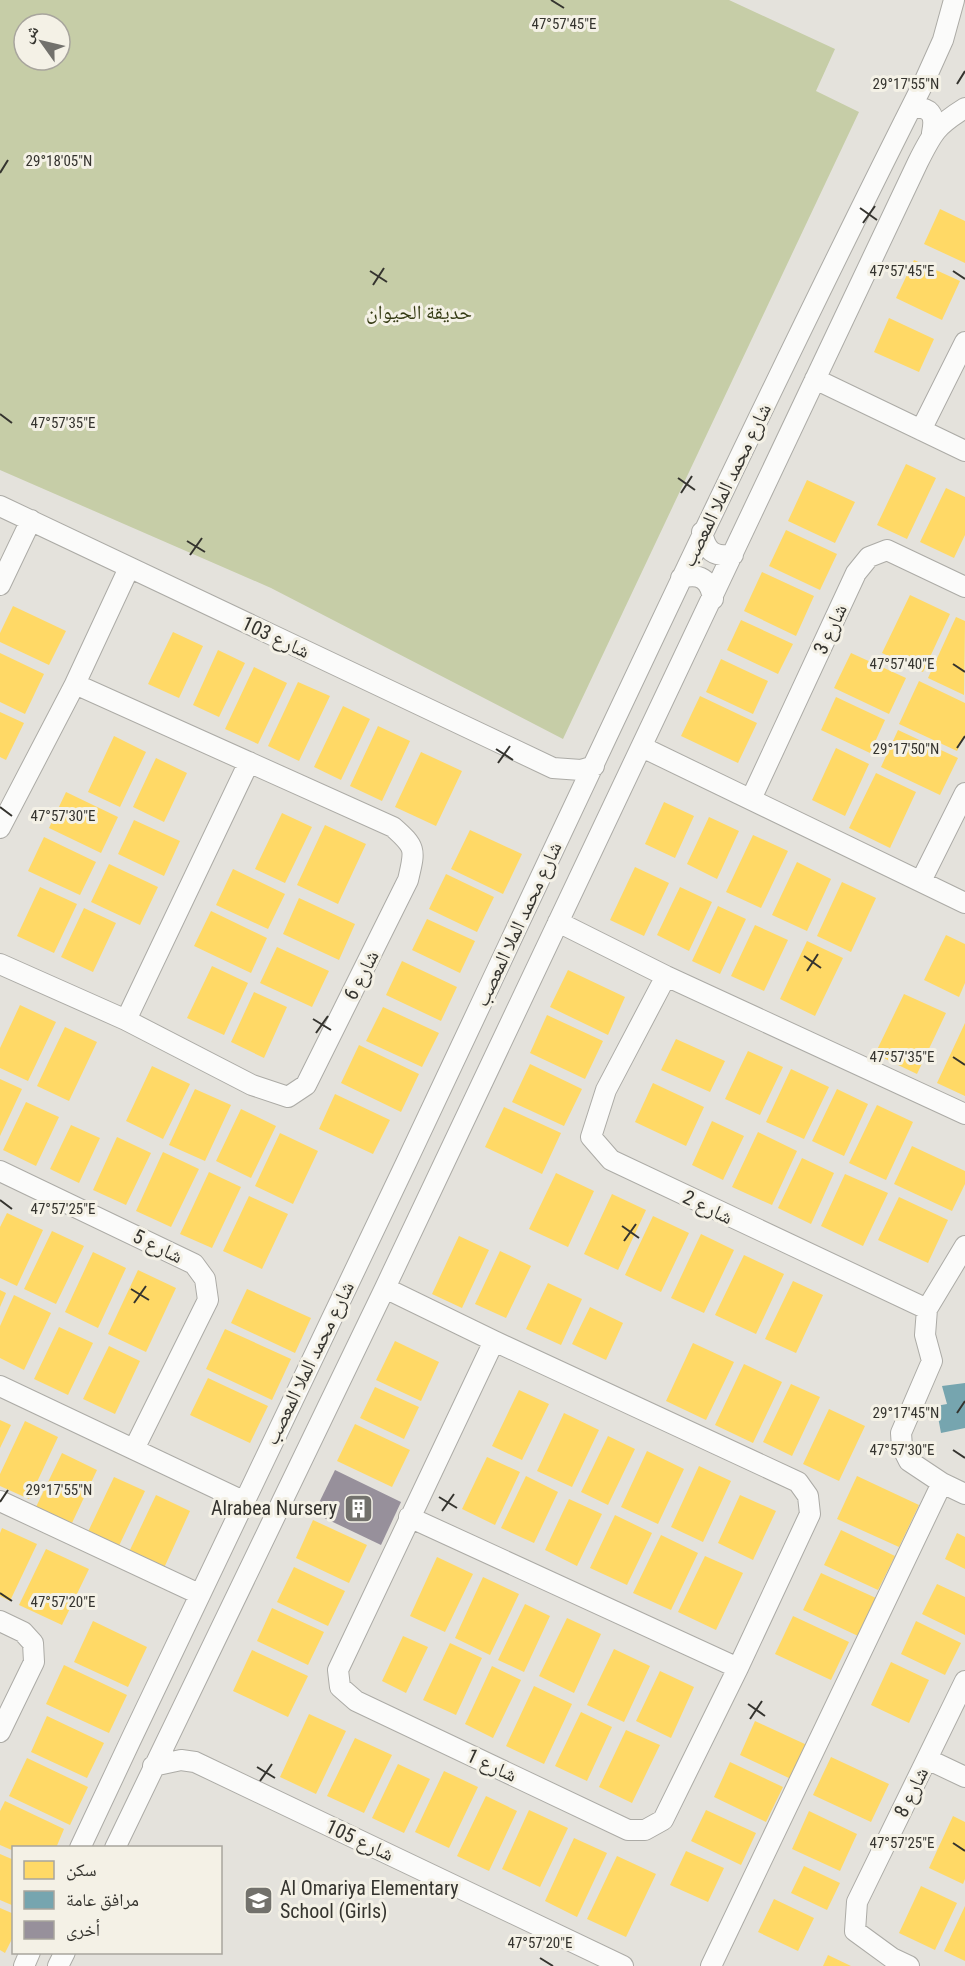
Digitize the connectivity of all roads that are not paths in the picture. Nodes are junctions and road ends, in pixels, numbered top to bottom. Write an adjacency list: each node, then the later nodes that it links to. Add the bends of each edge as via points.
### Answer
1 (954, 0): 2 (street, شارع محمد الملا المعصب, via 943,40)
2 (911, 108): 4 (street, via 931,112); 11 (street, شارع محمد الملا المعصب)
3 (965, 108): 4 (street, شارع محمد الملا المعصب)
4 (932, 133): 6 (street, شارع محمد الملا المعصب)
5 (965, 342): 7 (street)
6 (814, 379): 7 (street); 12 (street, شارع محمد الملا المعصب)
7 (921, 430): 8 (street)
8 (965, 451)
9 (0, 506): 10 (street, شارع 103)
10 (31, 520): 13 (street, شارع 103); 15 (street)
11 (702, 532): 12 (street, via 711,552); 14 (street, شارع محمد الملا المعصب)
12 (733, 555): 17 (street, شارع محمد الملا المعصب)
13 (129, 568): 18 (street); 22 (street, شارع 103)
14 (681, 578): 17 (street, via 692,575 703,579 711,587); 21 (street, شارع محمد الملا المعصب)
15 (0, 585)
16 (965, 587): 24 (street, شارع 3, via 887,550 869,557 856,573)
17 (713, 599): 19 (street, شارع محمد الملا المعصب)
18 (75, 684): 20 (street, شارع 6); 26 (street)
19 (642, 747): 24 (street); 29 (street, شارع محمد الملا المعصب)
20 (249, 762): 32 (street); 32 (street, شارع 6, via 393,827 411,843 413,856 408,880 306,1085 288,1097 252,1085)
21 (594, 766): 22 (street, شارع 103, via 581,770); 25 (street, شارع محمد الملا المعصب)
22 (553, 768): 25 (street, شارع 103, via 572,788)
23 (965, 793): 27 (street)
24 (751, 799): 27 (street)
25 (576, 802): 35 (street, شارع محمد الملا المعصب)
26 (0, 828)
27 (921, 881): 28 (street)
28 (965, 903)
29 (558, 922): 31 (street); 36 (street, شارع محمد الملا المعصب)
30 (0, 964): 32 (street, شارع 6)
31 (666, 976): 33 (street); 39 (street, شارع 2, via 606,1090 591,1137 611,1160)
32 (126, 1020)
33 (965, 1114)
34 (0, 1171): 42 (street, شارع 5, via 194,1264 206,1279 208,1299)
35 (400, 1176): 36 (street, via 408,1167 420,1165 430,1171); 46 (street, شارع محمد الملا المعصب)
36 (434, 1183): 38 (street, شارع محمد الملا المعصب)
37 (965, 1246): 39 (street)
38 (385, 1288): 40 (street, شارع 1); 50 (street, شارع محمد الملا المعصب)
39 (927, 1309): 43 (street, via 925,1335 932,1361 901,1433 902,1447 909,1461)
40 (494, 1341): 47 (street, شارع 1); 51 (street, شارع 1, via 798,1482 808,1496 810,1514)
41 (0, 1386): 42 (street)
42 (134, 1449): 46 (street)
43 (942, 1483): 44 (street); 63 (street)
44 (965, 1494)
45 (0, 1501): 48 (street)
46 (243, 1501): 48 (street, شارع محمد الملا المعصب)
47 (409, 1517): 51 (street); 51 (street, شارع 1, via 338,1670 340,1688 356,1701 628,1830 645,1830 663,1820)
48 (197, 1599): 50 (street, via 194,1615 201,1625 212,1628); 59 (street, شارع محمد الملا المعصب)
49 (0, 1621): 54 (street, via 23,1632 33,1643 34,1662)
50 (222, 1624): 53 (street, شارع محمد الملا المعصب)
51 (738, 1668)
52 (965, 1681): 55 (street, شارع 8)
53 (173, 1726): 56 (street, via 185,1752); 57 (street, شارع محمد الملا المعصب)
54 (0, 1732)
55 (927, 1759): 58 (street, شارع 8); 64 (street, شارع 8, via 857,1902 855,1931)
56 (195, 1762): 57 (street, شارع 105, via 181,1760); 61 (street, شارع 105)
57 (153, 1766): 60 (street, شارع محمد الملا المعصب)
58 (965, 1777)
59 (81, 1846)
60 (116, 1846)
61 (596, 1960): 62 (street, شارع 105)
62 (623, 1966)
63 (711, 1966)
64 (909, 1966)

